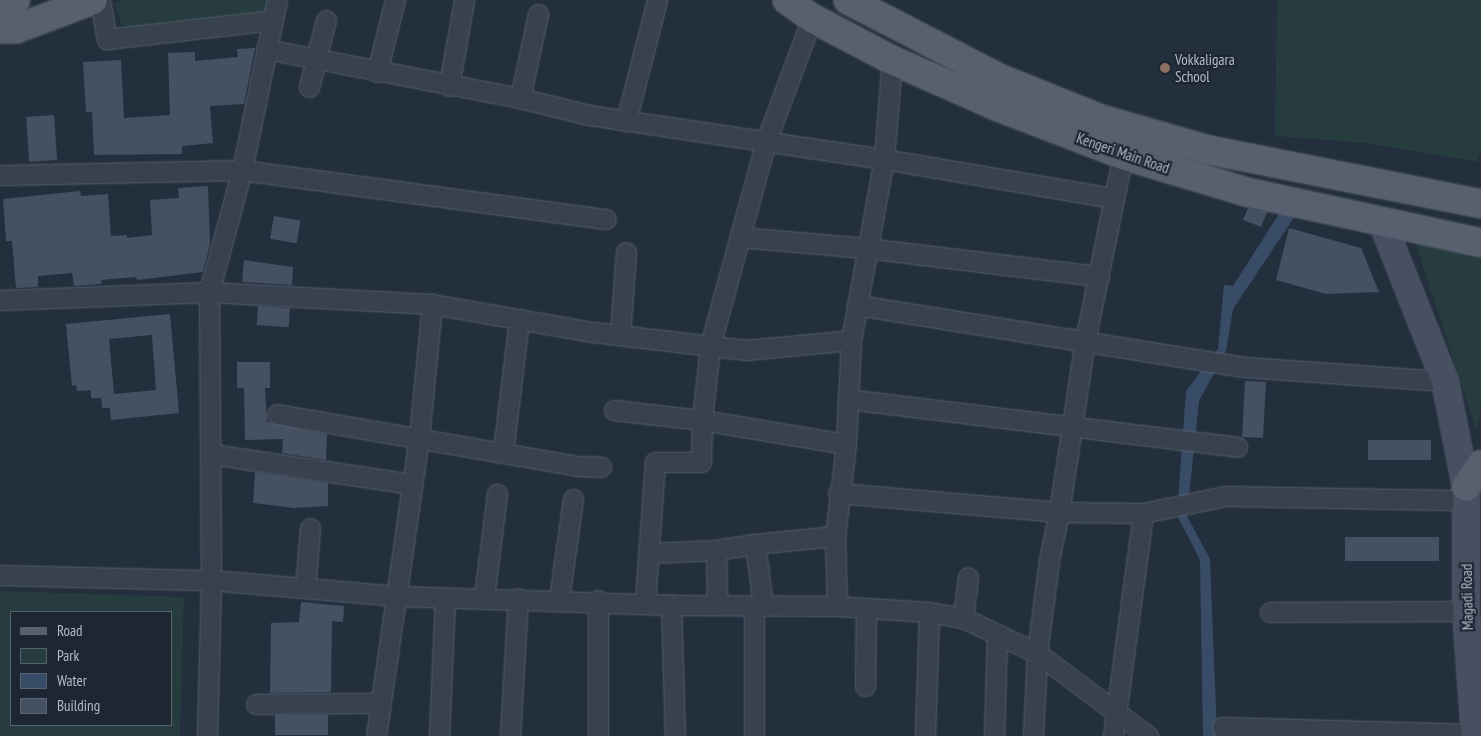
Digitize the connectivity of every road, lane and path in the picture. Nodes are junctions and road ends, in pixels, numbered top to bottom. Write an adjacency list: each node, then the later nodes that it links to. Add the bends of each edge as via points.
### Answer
1 (16, 0): 10 (main road)
2 (93, 0): 15 (main road, via 16,28)
3 (100, 0): 13 (street, via 108,39)
4 (277, 0): 13 (street)
5 (395, 0): 19 (street)
6 (464, 0): 20 (street)
7 (658, 0): 23 (street)
8 (787, 0): 12 (main road, Kengeri Main Road)
9 (848, 0): 28 (main road, Kengeri Main Road, via 999,78 1101,119 1209,150)
10 (0, 4)
11 (538, 14): 22 (street)
12 (812, 18): 18 (main road, Kengeri Main Road); 24 (street)
13 (273, 20): 16 (street)
14 (326, 20): 17 (street)
15 (0, 29)
16 (266, 49): 17 (street); 27 (street)
17 (316, 59): 19 (street); 21 (street)
18 (892, 60): 25 (main road, Kengeri Main Road, via 998,107); 26 (street)
19 (377, 72): 20 (street)
20 (449, 86): 22 (street)
21 (309, 88)
22 (520, 98): 23 (street)
23 (626, 121): 24 (street)
24 (766, 142): 26 (street); 35 (street)
25 (1123, 155): 31 (street); 34 (main road, Kengeri Main Road, via 1246,192)
26 (884, 159): 31 (street); 37 (street)
27 (242, 170): 29 (street); 33 (street); 40 (street)
28 (1342, 174): 30 (main road, via 1376,166); 32 (main road, Kengeri Main Road)
29 (0, 175)
30 (1481, 188)
31 (1113, 198): 39 (street)
32 (1481, 204)
33 (606, 219)
34 (1382, 222): 36 (main road, Kengeri Main Road); 49 (street, Magadi Road)
35 (740, 237): 37 (street); 48 (street)
36 (1481, 243)
37 (866, 248): 39 (street); 43 (street)
38 (626, 252): 45 (street)
39 (1099, 276): 47 (street)
40 (209, 292): 41 (street); 42 (street); 59 (street)
41 (0, 300)
42 (432, 304): 44 (street); 55 (street)
43 (856, 305): 46 (street); 47 (street)
44 (519, 319): 45 (street); 58 (street)
45 (620, 335): 48 (street)
46 (851, 340): 48 (street, via 746,350); 50 (street)
47 (1085, 341): 49 (street, via 1244,367); 54 (street)
48 (710, 346): 53 (street)
49 (1445, 381): 62 (street, Magadi Road)
50 (848, 400): 54 (street); 56 (street)
51 (614, 410): 53 (street)
52 (277, 414): 55 (street)
53 (702, 420): 56 (street); 72 (street, via 701,462 655,462)
54 (1073, 429): 57 (street); 66 (street)
55 (419, 437): 58 (street); 61 (street)
56 (846, 444): 63 (street)
57 (1237, 447)
58 (503, 452): 60 (street)
59 (211, 454): 61 (street); 75 (street)
60 (600, 467)
61 (412, 484): 77 (street)
62 (1471, 484): 67 (street, via 1225,496); 89 (street, Magadi Road)
63 (838, 493): 66 (street); 69 (street)
64 (497, 494): 79 (street)
65 (572, 499): 81 (street)
66 (1060, 512): 67 (street); 94 (street, via 1049,560)
67 (1143, 514): 98 (street)
68 (310, 528): 76 (street)
69 (834, 536): 70 (street); 87 (street)
70 (755, 544): 71 (street); 86 (street)
71 (716, 550): 72 (street); 85 (street)
72 (650, 553): 83 (street)
73 (0, 575): 75 (street)
74 (968, 576): 92 (street)
75 (211, 580): 76 (street); 102 (street)
76 (305, 588): 77 (street)
77 (398, 596): 78 (street); 96 (street)
78 (445, 597): 79 (street); 104 (street)
79 (484, 597): 80 (street)
80 (518, 598): 81 (street); 105 (street)
81 (559, 599): 82 (street)
82 (598, 600): 83 (street); 106 (street)
83 (646, 603): 84 (street)
84 (671, 604): 85 (street); 107 (street)
85 (717, 605): 86 (street)
86 (759, 606): 87 (street); 108 (street)
87 (837, 606): 88 (street)
88 (866, 609): 90 (street); 95 (street)
89 (1466, 611): 91 (street); 101 (street, Magadi Road)
90 (928, 612): 92 (street); 100 (street)
91 (1270, 612)
92 (963, 618): 93 (street)
93 (997, 634): 94 (street); 109 (street)
94 (1037, 654): 98 (street); 110 (street)
95 (865, 686)
96 (380, 703): 97 (street); 103 (street)
97 (256, 704)
98 (1116, 712): 111 (street); 112 (street)
99 (1222, 727): 101 (street)
100 (925, 735)
101 (1475, 735)
102 (207, 736)
103 (376, 736)
104 (439, 736)
105 (510, 736)
106 (598, 736)
107 (675, 736)
108 (754, 736)
109 (994, 736)
110 (1034, 736)
111 (1113, 736)
112 (1148, 736)

